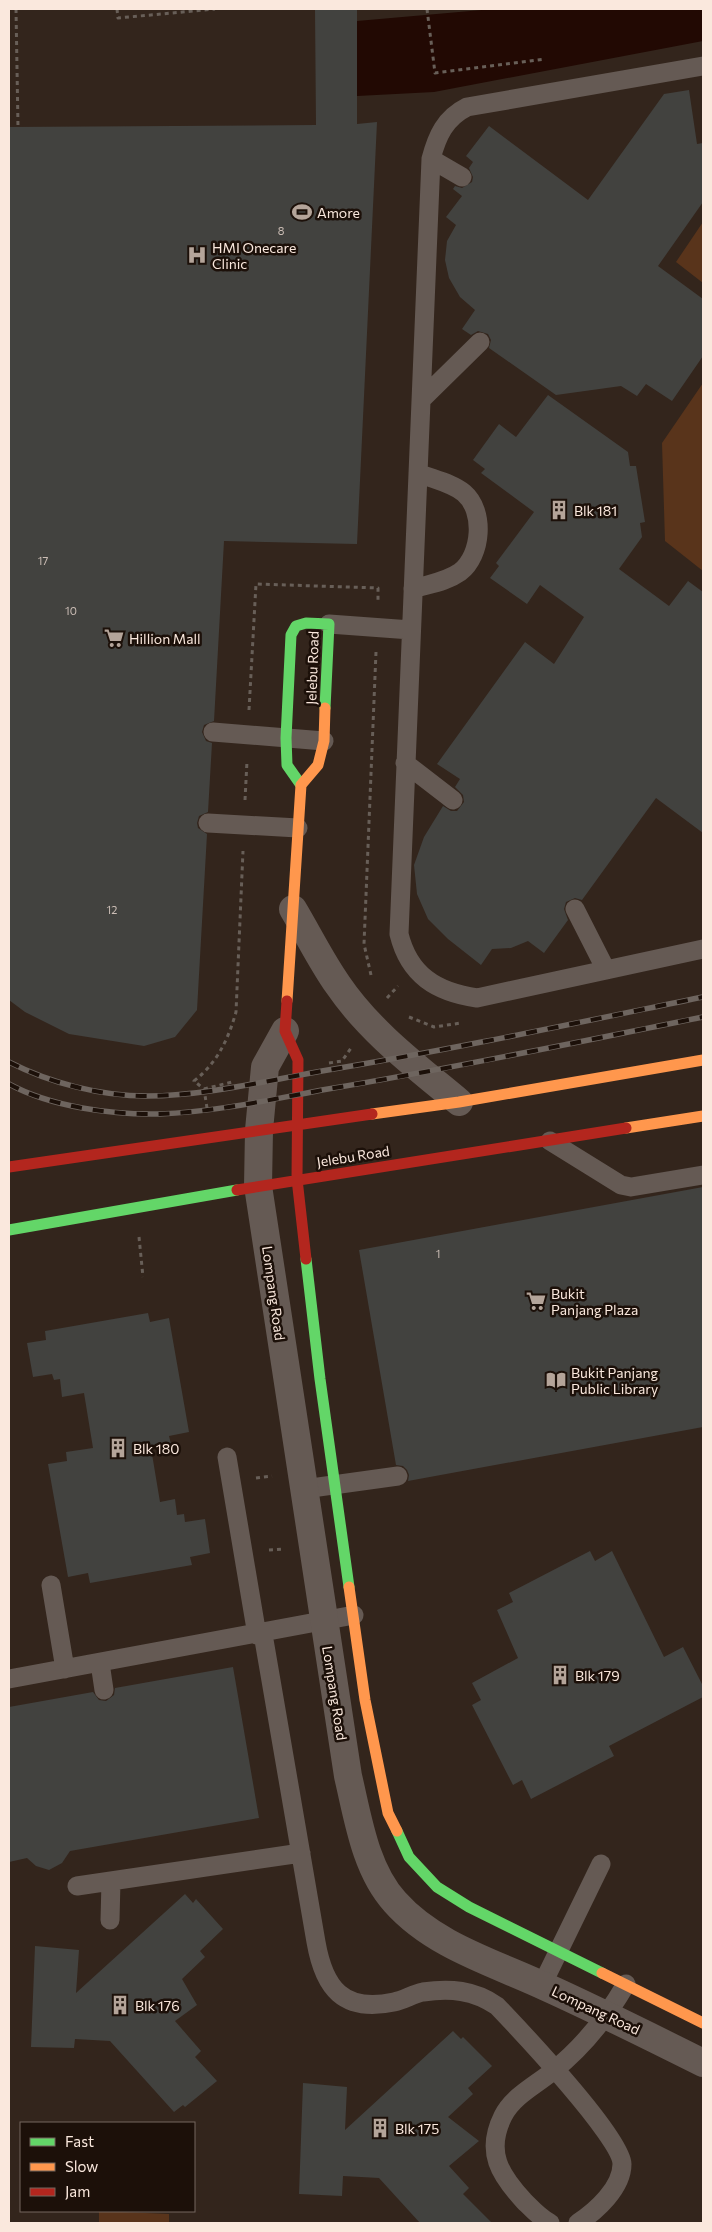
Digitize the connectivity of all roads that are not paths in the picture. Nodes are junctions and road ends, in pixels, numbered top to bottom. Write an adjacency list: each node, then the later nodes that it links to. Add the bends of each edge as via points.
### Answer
1 (703, 66): 2 (lane, via 467,107 450,118 442,129)
2 (431, 159): 3 (lane); 5 (lane)
3 (462, 177)
4 (480, 342): 5 (lane)
5 (421, 400): 6 (lane)
6 (418, 473): 7 (lane); 7 (lane, via 464,493 474,506 479,530 473,555 461,571 444,580)
7 (413, 588): 9 (lane)
8 (329, 624): 9 (lane); 11 (street, Jelebu Road, via 296,626 291,636); 12 (street, Jelebu Road)
9 (411, 630): 13 (lane)
10 (213, 732): 11 (lane)
11 (286, 738): 12 (lane); 14 (street, Jelebu Road, via 287,765)
12 (324, 741): 14 (street, Jelebu Road, via 318,766)
13 (405, 764): 15 (lane); 21 (lane, via 399,934 403,952 413,968 440,988 477,998)
14 (301, 785): 17 (street)
15 (453, 800)
16 (208, 823): 17 (lane)
17 (298, 828): 18 (street)
18 (293, 909): 22 (street); 24 (street, via 338,986 370,1024 384,1040)
19 (575, 910): 21 (lane)
20 (703, 949): 21 (lane)
21 (606, 970)
22 (285, 1031): 26 (street, via 298,1060); 27 (street, Lompang Road, via 265,1067)
23 (703, 1060): 24 (street)
24 (459, 1102): 26 (street)
25 (703, 1116): 28 (street, Jelebu Road)
26 (296, 1125): 27 (street); 31 (street, Lompang Road)
27 (259, 1130): 29 (street); 32 (street, Lompang Road)
28 (550, 1141): 30 (lane, via 621,1185); 31 (street, Jelebu Road)
29 (9, 1167)
30 (703, 1175)
31 (296, 1179): 32 (street, Jelebu Road); 36 (street, Lompang Road)
32 (258, 1186): 33 (street, Jelebu Road); 37 (street, Lompang Road)
33 (9, 1230)
34 (227, 1457): 41 (lane)
35 (398, 1476): 36 (lane)
36 (335, 1484): 37 (lane); 39 (street, Lompang Road)
37 (304, 1490): 40 (street, Lompang Road)
38 (51, 1585): 43 (lane)
39 (354, 1615): 40 (lane); 51 (street, Lompang Road, via 365,1700 388,1812 409,1857 437,1887 469,1907)
40 (324, 1621): 41 (lane); 53 (street, Lompang Road, via 348,1776 375,1871 394,1902 417,1923 445,1941)
41 (260, 1634): 42 (lane); 46 (lane)
42 (100, 1663): 43 (lane); 45 (lane)
43 (64, 1669): 44 (lane)
44 (9, 1680)
45 (104, 1690)
46 (301, 1853): 48 (lane); 57 (lane, via 320,1966 331,1987 345,1997 375,2005 398,2002 431,1991 460,1990 478,1995 497,2006)
47 (601, 1864): 51 (lane)
48 (112, 1881): 49 (lane); 50 (lane)
49 (76, 1886)
50 (110, 1920)
51 (559, 1951): 52 (street, Lompang Road); 53 (lane)
52 (626, 1984): 54 (lane); 55 (street, Lompang Road)
53 (542, 1985): 54 (street, Lompang Road)
54 (608, 2015): 56 (street, Lompang Road); 57 (lane)
55 (703, 2023)
56 (703, 2063)
57 (554, 2070): 58 (lane, via 514,2100 503,2116 495,2151 498,2166 507,2182); 59 (lane, via 613,2140 622,2163 615,2188)
58 (550, 2223)
59 (578, 2223)

